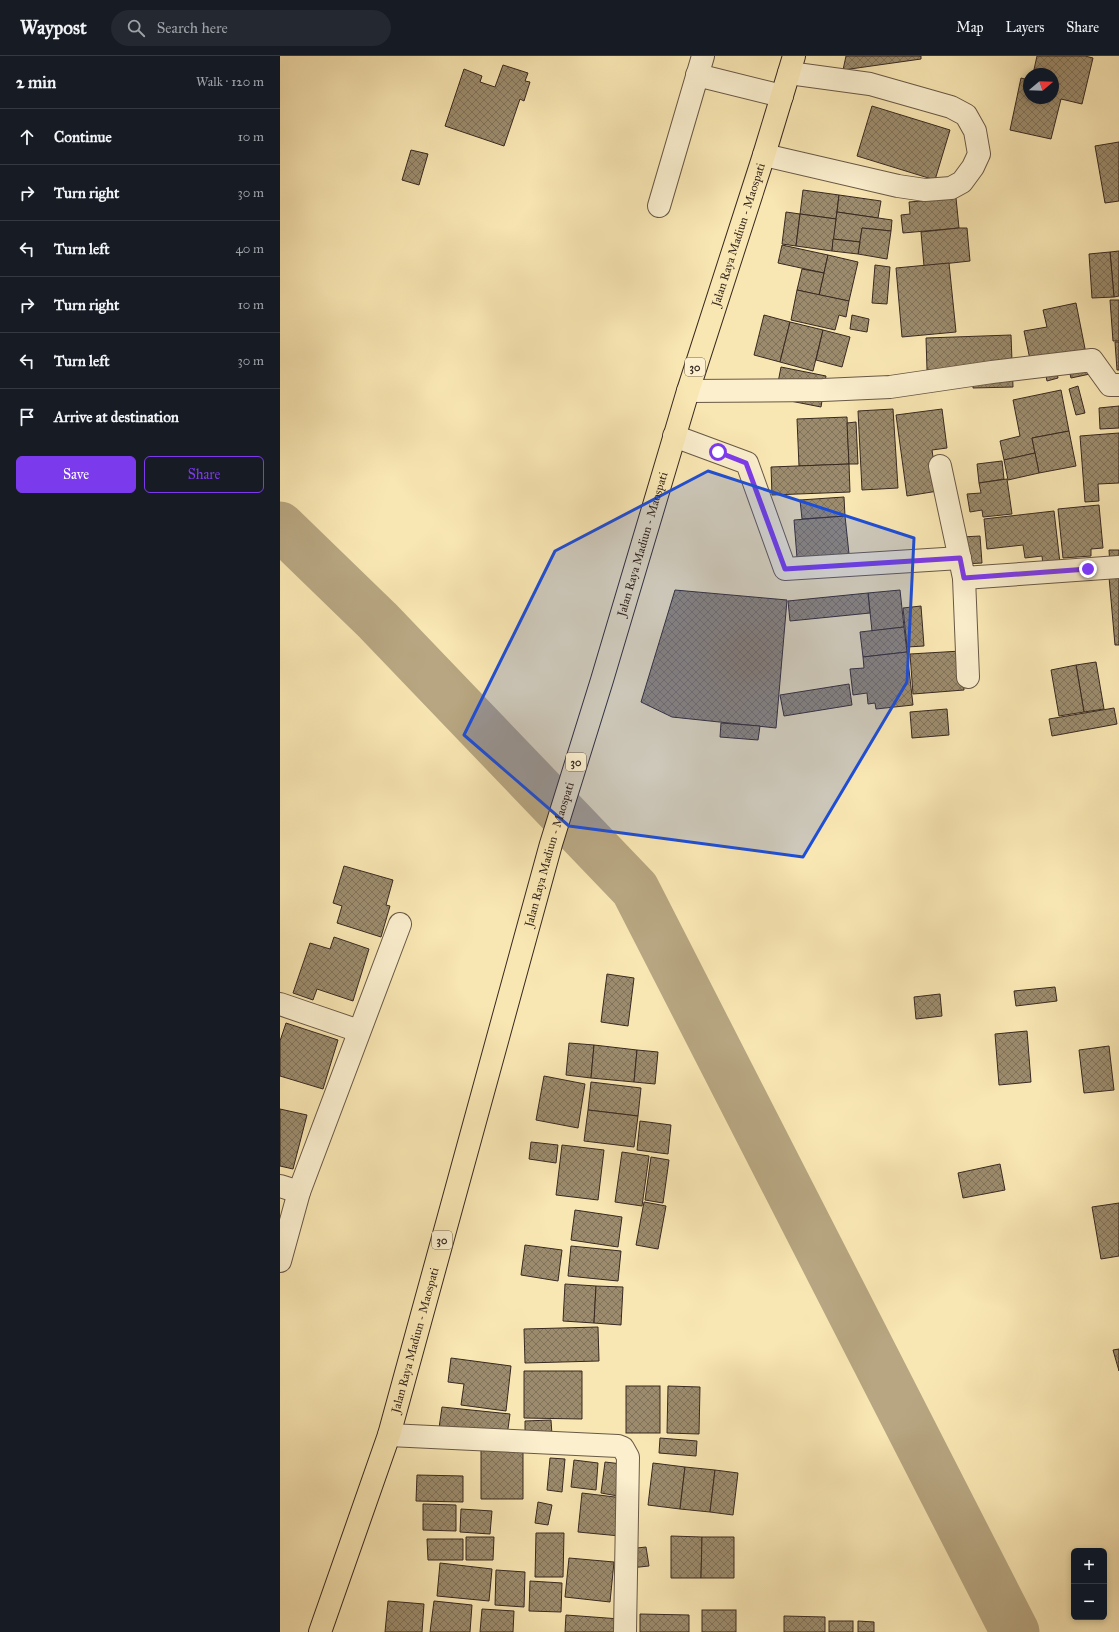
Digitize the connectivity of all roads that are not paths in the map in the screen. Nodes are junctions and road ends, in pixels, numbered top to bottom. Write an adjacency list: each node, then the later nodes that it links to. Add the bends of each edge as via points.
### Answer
1 (700, 65): 3 (street); 5 (street)
2 (792, 65): 3 (highway, Jalan Raya Madiun - Maospati / 30); 4 (street, via 951,107 966,115 975,131 979,154 962,182 951,188 925,190)
3 (782, 96): 4 (highway, Jalan Raya Madiun - Maospati / 30)
4 (764, 155): 7 (highway, Jalan Raya Madiun - Maospati / 30)
5 (659, 206)
6 (1119, 385): 7 (street, via 1110,385 1092,360 890,387)
7 (688, 391): 8 (highway, Jalan Raya Madiun - Maospati / 30)
8 (674, 436): 11 (street, via 746,463 785,569); 18 (highway, Jalan Raya Madiun - Maospati / 30, via 551,844)
9 (940, 466): 11 (street)
10 (1119, 567): 11 (street)
11 (962, 568): 12 (street)
12 (968, 677)
13 (400, 924): 15 (street)
14 (280, 1004): 15 (street)
15 (359, 1030): 16 (street)
16 (290, 1189): 17 (street)
17 (280, 1262)
18 (389, 1435): 19 (highway, Jalan Raya Madiun - Maospati / 30); 20 (street, via 623,1448 628,1458)
19 (320, 1632)
20 (625, 1632)

